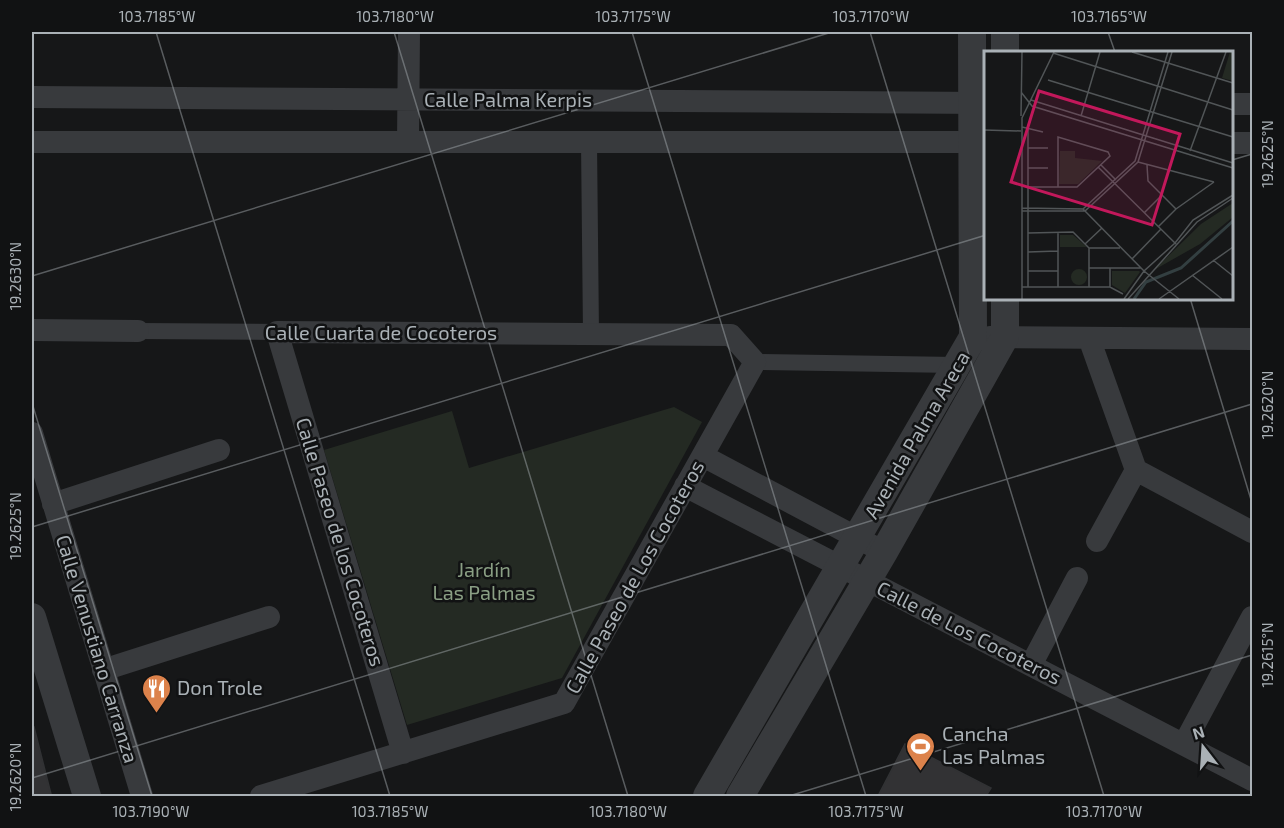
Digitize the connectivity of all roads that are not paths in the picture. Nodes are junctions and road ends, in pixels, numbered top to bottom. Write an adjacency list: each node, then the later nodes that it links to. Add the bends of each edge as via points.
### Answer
1 (409, 32): 6 (street)
2 (972, 32): 7 (street, Avenida Palma Areca)
3 (1005, 32): 4 (street)
4 (1005, 51)
5 (32, 97): 6 (street, Calle Palma Kerpis)
6 (408, 100): 7 (street, Calle Palma Kerpis); 11 (street)
7 (979, 103): 13 (street, Avenida Palma Areca)
8 (1233, 104): 9 (street)
9 (1252, 104)
10 (32, 142): 11 (street)
11 (408, 142): 12 (street)
12 (590, 142): 13 (street); 20 (street)
13 (979, 142): 21 (street, Avenida Palma Areca)
14 (1233, 143): 15 (street)
15 (1252, 143)
16 (1005, 300): 22 (street, Avenida Palma Areca)
17 (32, 330): 18 (street, Calle Cuarta de Cocoteros)
18 (138, 331): 19 (street, Calle Cuarta de Cocoteros)
19 (278, 332): 20 (street, Calle Cuarta de Cocoteros); 46 (street, Calle Paseo de los Cocoteros)
20 (591, 334): 25 (street, Calle Cuarta de Cocoteros, via 731,335)
21 (973, 337): 22 (street); 26 (street, Avenida Palma Areca)
22 (1005, 337): 23 (street); 36 (street, Avenida Palma Areca)
23 (1089, 338): 24 (street); 30 (street)
24 (1252, 339)
25 (755, 362): 26 (street); 29 (street, Calle Paseo de Los Cocoteros)
26 (957, 365): 34 (street, Avenida Palma Areca)
27 (32, 433): 32 (street, Calle Venustiano Carranza)
28 (219, 450): 32 (street)
29 (703, 456): 31 (street, Calle Paseo de Los Cocoteros); 34 (street, Calle de Los Cocoteros)
30 (1136, 470): 33 (street); 35 (street)
31 (686, 486): 37 (street, Calle de Los Cocoteros); 46 (street, Calle Paseo de Los Cocoteros, via 564,703)
32 (53, 504): 44 (street, Calle Venustiano Carranza)
33 (1252, 532)
34 (857, 538): 36 (street, Calle de Los Cocoteros); 37 (street, Avenida Palma Areca)
35 (1097, 541)
36 (884, 552): 39 (street, Avenida Palma Areca)
37 (841, 566): 39 (street, Calle de Los Cocoteros); 51 (street, Avenida Palma Areca)
38 (1077, 578): 43 (street)
39 (868, 580): 43 (street, Calle de Los Cocoteros); 52 (street, Avenida Palma Areca)
40 (32, 617): 48 (street)
41 (269, 617): 44 (street)
42 (1252, 617): 45 (street)
43 (1031, 665): 45 (street, Calle de Los Cocoteros)
44 (103, 670): 49 (street, Calle Venustiano Carranza)
45 (1184, 744): 47 (street, Calle de Los Cocoteros)
46 (403, 753): 50 (street, Calle Paseo de Los Cocoteros)
47 (1252, 780)
48 (87, 796)
49 (142, 796)
50 (261, 796)
51 (707, 796)
52 (740, 796)

